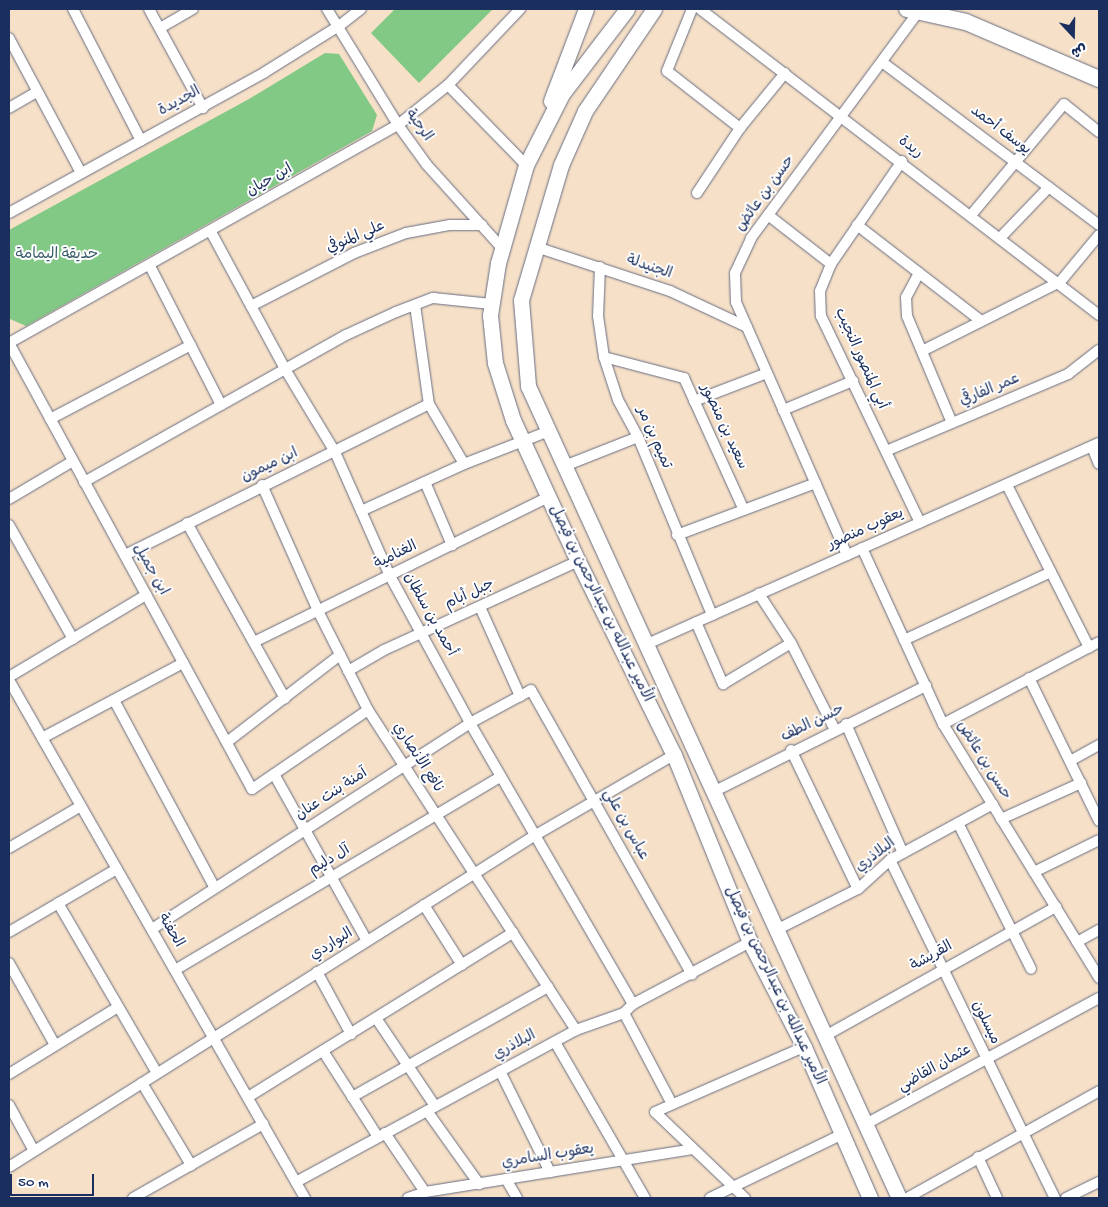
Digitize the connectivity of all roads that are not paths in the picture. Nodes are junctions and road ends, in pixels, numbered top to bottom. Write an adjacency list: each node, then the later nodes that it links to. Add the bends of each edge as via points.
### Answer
1 (73, 9): 27 (street)
2 (149, 9): 14 (street)
3 (193, 9): 14 (street)
4 (327, 9): 13 (street, الرحية)
5 (361, 9): 13 (street, الجديدة)
6 (520, 9): 19 (street, ابن حيان)
7 (586, 9): 30 (main road)
8 (627, 9): 30 (main road, الأمير عبدالله بن عبدالرحمن بن فيصل, via 562,94)
9 (654, 9): 43 (main road, الأمير عبدالله بن عبدالرحمن بن فيصل, via 585,111 572,136)
10 (692, 9): 25 (street, via 667,71)
11 (700, 9): 17 (street, ريدة)
12 (913, 10): 16 (street, حسن بن عائض); 18 (main road, via 966,22)
13 (339, 26): 22 (street, الجديدة); 24 (street, الرحية)
14 (160, 28): 22 (street)
15 (9, 38): 20 (street)
16 (882, 62): 23 (street, حسن بن عائض); 29 (street, يوسف أحمد)
17 (785, 73): 23 (street, ريدة); 25 (street)
18 (1099, 79)
19 (448, 85): 24 (street, ابن حيان); 30 (street)
20 (37, 92): 21 (street); 31 (street)
21 (9, 108)
22 (203, 108): 27 (street, الجديدة)
23 (842, 116): 28 (street, ريدة); 36 (street, حسن بن عائض)
24 (398, 125): 37 (street, الرحية, via 427,165); 40 (street, ابن حيان)
25 (740, 128): 33 (street)
26 (1099, 132): 29 (street, via 1064,104)
27 (141, 141): 31 (street, الجديدة)
28 (902, 161): 35 (street, ريدة); 38 (street, أبي المنصور النجيب)
29 (1014, 161): 32 (street, يوسف أحمد); 35 (street)
30 (526, 165): 44 (main road, الأمير عبدالله بن عبدالرحمن بن فيصل)
31 (81, 173): 34 (street, الجديدة)
32 (1049, 187): 39 (street, يوسف أحمد); 42 (street)
33 (696, 194)
34 (9, 212)
35 (972, 214): 42 (street, ريدة)
36 (768, 215): 45 (street); 55 (street, حسن بن عائض, via 751,238 735,274 736,302)
37 (482, 225): 44 (street, الرحية); 52 (street, علي المنوفي, via 406,233 354,253)
38 (857, 225): 45 (street, أبي المنصور النجيب); 48 (street)
39 (1099, 225)
40 (211, 232): 46 (street, ابن حيان); 52 (street, أحمد بن سلطان)
41 (1099, 235): 49 (street)
42 (1001, 237): 49 (street, ريدة)
43 (536, 247): 47 (street, الجنيدلة); 70 (main road, الأمير عبدالله بن عبدالرحمن بن فيصل, via 521,300 522,337 528,386)
44 (502, 248): 50 (main road, الأمير عبدالله بن عبدالرحمن بن فيصل)
45 (830, 264): 63 (street, أبي المنصور النجيب, via 820,291 822,316)
46 (150, 266): 56 (street, ابن حيان); 57 (street)
47 (600, 267): 55 (street, الجنيدلة, via 670,291); 60 (street, تميم بن مر, via 598,316)
48 (920, 273): 54 (street); 59 (street, via 906,297 907,316)
49 (1060, 282): 53 (street, ريدة); 54 (street)
50 (492, 304): 51 (street, via 433,298); 72 (main road, الأمير عبدالله بن عبدالرحمن بن فيصل, via 495,363)
51 (415, 305): 61 (street, via 346,335); 65 (street)
52 (251, 306): 61 (street, أحمد بن سلطان)
53 (1099, 315)
54 (981, 321): 59 (street)
55 (747, 327): 62 (street, حسن بن عائض)
56 (9, 343): 68 (street, ابن جميل)
57 (191, 345): 66 (street); 68 (street)
58 (1099, 350): 69 (street, عمر الفارقي, via 1068,374)
59 (922, 351): 69 (street)
60 (604, 357): 64 (street, سعيد بن منصور, via 684,378); 71 (street, تميم بن مر, via 618,400)
61 (285, 369): 66 (street); 74 (street, أحمد بن سلطان)
62 (768, 373): 64 (street); 67 (street, حسن بن عائض)
63 (853, 381): 67 (street); 75 (street, أبي المنصور النجيب)
64 (694, 401): 87 (street, سعيد بن منصور)
65 (429, 404): 74 (street, ابن ميمون); 77 (street)
66 (221, 405): 80 (street)
67 (784, 410): 82 (street, حسن بن عائض)
68 (50, 419): 76 (street, ابن جميل)
69 (952, 423): 75 (street, عمر الفارقي)
70 (549, 431): 72 (street); 79 (main road, الأمير عبدالله بن عبدالرحمن بن فيصل)
71 (638, 437): 79 (street); 92 (street, تميم بن مر)
72 (523, 441): 77 (street); 85 (main road, الأمير عبدالله بن عبدالرحمن بن فيصل)
73 (1095, 445): 78 (street); 84 (street, يعقوب منصور)
74 (335, 452): 83 (street, ابن ميمون); 88 (street, أحمد بن سلطان)
75 (886, 452): 89 (street, أبي المنصور النجيب)
76 (73, 461): 80 (street, ابن جميل); 86 (street)
77 (464, 464): 81 (street)
78 (1099, 464)
79 (567, 465): 112 (main road, الأمير عبدالله بن عبدالرحمن بن فيصل)
80 (84, 482): 95 (street, ابن جميل)
81 (425, 482): 88 (street); 93 (street)
82 (816, 483): 87 (street); 96 (street, حسن بن عائض)
83 (262, 485): 90 (street, ابن ميمون); 103 (street, نافع الأنصاري)
84 (1007, 485): 89 (street, يعقوب منصور); 98 (street)
85 (549, 497): 93 (street, الغنامية); 97 (main road, الأمير عبدالله بن عبدالرحمن بن فيصل)
86 (9, 499)
87 (744, 510): 92 (street)
88 (361, 511): 99 (street, أحمد بن سلطان)
89 (920, 523): 94 (street, يعقوب منصور)
90 (187, 524): 95 (street, ابن ميمون); 109 (street)
91 (9, 525): 107 (street)
92 (677, 536): 104 (street, تميم بن مر)
93 (452, 545): 99 (street, الغنامية)
94 (862, 548): 96 (street, يعقوب منصور); 108 (street, حسن بن عائض)
95 (124, 555): 101 (street, ابن جميل)
96 (847, 555): 100 (street, يعقوب منصور)
97 (578, 562): 102 (street, جبل أبام); 133 (main road, الأمير عبدالله بن عبدالرحمن بن فيصل)
98 (1051, 572): 108 (street); 113 (street)
99 (390, 576): 103 (street, الغنامية); 106 (street, أحمد بن سلطان)
100 (759, 594): 104 (street, يعقوب منصور); 111 (street)
101 (146, 595): 107 (street); 115 (street, ابن جميل)
102 (480, 607): 106 (street, جبل أبام); 121 (street)
103 (318, 610): 109 (street, الغنامية); 114 (street, نافع الأنصاري)
104 (712, 615): 105 (street, يعقوب منصور)
105 (696, 622): 111 (street, via 724,684); 112 (street, يعقوب منصور)
106 (422, 633): 116 (street, جبل أبام); 125 (street, أحمد بن سلطان)
107 (73, 639): 117 (street)
108 (904, 640): 119 (street, حسن بن عائض)
109 (256, 641): 122 (street)
110 (1099, 642): 113 (street)
111 (791, 643): 128 (street)
112 (645, 645): 139 (main road, الأمير عبدالله بن عبدالرحمن بن فيصل)
113 (1088, 647): 118 (street)
114 (340, 655): 116 (street, نافع الأنصاري); 122 (street)
115 (183, 663): 123 (street); 130 (street, ابن جميل)
116 (348, 671): 124 (street, نافع الأنصاري)
117 (9, 678): 129 (street, الحفنة)
118 (1029, 678): 127 (street); 134 (street)
119 (926, 686): 126 (street, حسن الطف); 127 (street, حسن بن عائض)
120 (531, 690): 121 (street, آمنة بنت عنان); 140 (street, عباس بن علي)
121 (520, 696): 125 (street, آمنة بنت عنان)
122 (284, 698): 130 (street)
123 (114, 700): 129 (street); 157 (street)
124 (368, 710): 135 (street, نافع الأنصاري); 136 (street, ابن جميل)
125 (470, 723): 135 (street, آمنة بنت عنان); 137 (street, أحمد بن سلطان)
126 (846, 724): 128 (street, حسن الطف); 151 (street)
127 (943, 724): 141 (street, حسن بن عائض)
128 (835, 730): 132 (street, حسن الطف)
129 (42, 738): 142 (street, الحفنة)
130 (227, 742): 136 (street, ابن جميل, via 252,789)
131 (1099, 745): 134 (street)
132 (791, 750): 139 (street, حسن الطف); 158 (street)
133 (674, 755): 140 (street, البواردي); 169 (main road, الأمير عبدالله بن عبدالرحمن بن فيصل)
134 (1070, 761): 138 (street)
135 (404, 766): 143 (street, نافع الأنصاري); 147 (street, آمنة بنت عنان)
136 (274, 774): 147 (street)
137 (500, 777): 143 (street, آل دليم); 148 (street, أحمد بن سلطان)
138 (1081, 783): 144 (street); 145 (street)
139 (715, 791): 164 (main road, الأمير عبدالله بن عبدالرحمن بن فيصل)
140 (595, 803): 148 (street, البواردي); 177 (street, عباس بن علي)
141 (993, 804): 144 (street, حسن بن عائض); 146 (street, البلاذري)
142 (81, 806): 150 (street); 153 (street, الحفنة)
143 (436, 815): 155 (street, نافع الأنصاري); 156 (street, آل دليم)
144 (1002, 819): 154 (street, حسن بن عائض)
145 (1099, 821)
146 (958, 823): 151 (street, البلاذري); 166 (street)
147 (306, 829): 156 (street); 157 (street, آمنة بنت عنان)
148 (534, 836): 155 (street, البواردي); 181 (street, أحمد بن سلطان)
149 (1099, 840): 154 (street)
150 (9, 848)
151 (903, 853): 152 (street, البلاذري)
152 (890, 860): 158 (street, البلاذري); 173 (street, ميسلون)
153 (117, 869): 159 (street); 163 (street, الحفنة)
154 (1034, 872): 161 (street, حسن بن عائض)
155 (474, 873): 160 (street, البواردي); 167 (street, نافع الأنصاري)
156 (332, 878): 168 (street); 175 (street, آل دليم)
157 (215, 888): 163 (street, آمنة بنت عنان)
158 (858, 889): 164 (street, البلاذري)
159 (58, 904): 162 (street); 182 (street)
160 (424, 905): 168 (street, البواردي); 172 (street)
161 (1056, 907): 166 (street, القريشة); 170 (street, حسن بن عائض)
162 (10, 929)
163 (152, 929): 175 (street, الحفنة)
164 (778, 929): 187 (main road, الأمير عبدالله بن عبدالرحمن بن فيصل)
165 (1099, 930): 170 (street)
166 (1011, 932): 173 (street, القريشة); 174 (street)
167 (513, 933): 172 (street); 179 (street, نافع الأنصاري)
168 (367, 941): 176 (street, البواردي)
169 (750, 942): 177 (street, البلاذري); 191 (main road, الأمير عبدالله بن عبدالرحمن بن فيصل)
170 (1077, 942): 178 (street, حسن بن عائض)
171 (9, 963): 190 (street)
172 (462, 965): 184 (street)
173 (942, 969): 187 (street, القريشة); 193 (street, ميسلون)
174 (1031, 969)
175 (175, 970): 188 (street, الحفنة)
176 (318, 972): 186 (street); 188 (street, البواردي)
177 (692, 975): 181 (street, البلاذري)
178 (1099, 978)
179 (548, 987): 185 (street, نافع الأنصاري); 194 (street)
180 (1099, 998): 193 (street, عثمان القاضي)
181 (633, 1004): 183 (street, البلاذري)
182 (118, 1007): 190 (street); 196 (street)
183 (624, 1013): 185 (street, البلاذري); 202 (street)
184 (376, 1018): 186 (street); 194 (street)
185 (576, 1030): 189 (street, البلاذري)
186 (351, 1034): 192 (street)
187 (825, 1036): 206 (main road, الأمير عبدالله بن عبدالرحمن بن فيصل)
188 (214, 1037): 196 (street, البواردي); 201 (street, الحفنة)
189 (555, 1042): 195 (street, البلاذري); 213 (street)
190 (55, 1045): 197 (street)
191 (804, 1047): 202 (street); 208 (main road, الأمير عبدالله بن عبدالرحمن بن فيصل)
192 (323, 1051): 200 (street); 201 (street)
193 (986, 1058): 206 (street, عثمان القاضي); 207 (street, ميسلون)
194 (408, 1066): 200 (street); 204 (street)
195 (500, 1071): 204 (street, البلاذري); 216 (street)
196 (156, 1073): 198 (street, البواردي)
197 (9, 1074)
198 (142, 1082): 211 (street, البواردي); 214 (street)
199 (1099, 1090): 207 (street)
200 (352, 1097): 209 (street)
201 (248, 1098): 205 (street, الحفنة)
202 (672, 1104): 210 (street, via 655,1112)
203 (9, 1105): 211 (street)
204 (431, 1108): 209 (street, البلاذري); 220 (street)
205 (263, 1124): 214 (street); 218 (street, الحفنة)
206 (864, 1124): 231 (main road, الأمير عبدالله بن عبدالرحمن بن فيصل)
207 (1026, 1133): 212 (street); 234 (street, ميسلون)
208 (843, 1134): 221 (street); 230 (main road, الأمير عبدالله بن عبدالرحمن بن فيصل)
209 (382, 1135): 218 (street, البلاذري); 222 (street)
210 (693, 1149): 213 (street, يعقوب السامري); 221 (street)
211 (34, 1151): 215 (street, البواردي)
212 (978, 1157): 232 (street); 233 (street)
213 (624, 1160): 216 (street, يعقوب السامري); 227 (street)
214 (191, 1165): 223 (street)
215 (9, 1167)
216 (550, 1172): 217 (street, يعقوب السامري)
217 (506, 1179): 220 (street, يعقوب السامري); 226 (street)
218 (296, 1182): 224 (street, الحفنة)
219 (1099, 1182): 235 (street)
220 (479, 1184): 222 (street, يعقوب السامري)
221 (734, 1186): 228 (street); 229 (street)
222 (425, 1192): 225 (street, يعقوب السامري)
223 (133, 1198)
224 (306, 1198)
225 (408, 1198)
226 (517, 1198)
227 (645, 1198)
228 (710, 1198)
229 (745, 1198)
230 (870, 1198)
231 (898, 1198)
232 (907, 1198)
233 (997, 1198)
234 (1055, 1198)
235 (1066, 1198)

